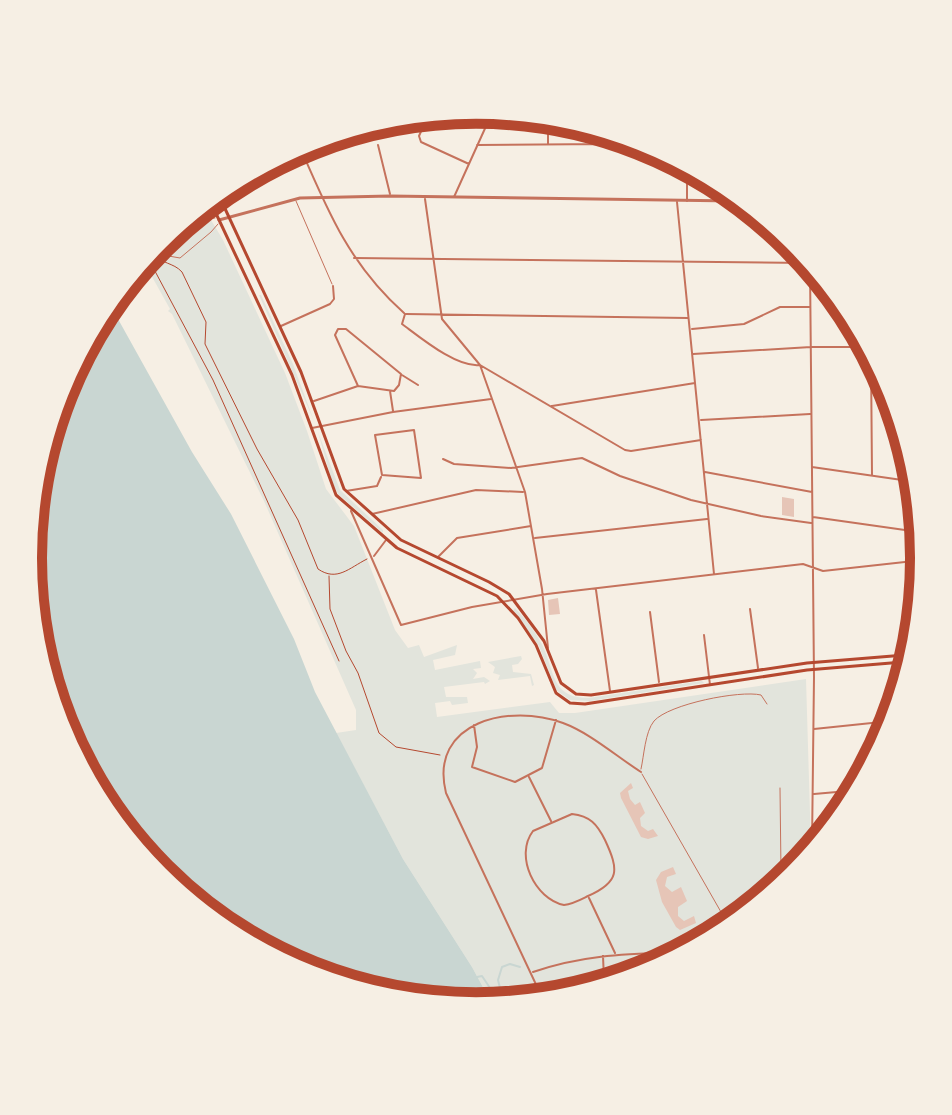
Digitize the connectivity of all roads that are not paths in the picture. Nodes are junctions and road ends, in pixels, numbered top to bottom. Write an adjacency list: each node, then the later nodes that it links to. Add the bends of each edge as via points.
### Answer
1 (487, 124): 8 (street)
2 (424, 127): 10 (street, via 419,139)
3 (548, 130): 4 (street)
4 (548, 144): 5 (street); 8 (street)
5 (604, 144): 6 (street)
6 (607, 144)
7 (378, 145): 12 (street)
8 (477, 145): 10 (street)
9 (305, 159): 13 (street)
10 (469, 164): 16 (street)
11 (687, 179): 18 (street)
12 (390, 196): 13 (street); 14 (street)
13 (321, 197): 15 (street); 27 (street)
14 (425, 197): 16 (street); 26 (street)
15 (295, 198): 22 (street); 31 (lane)
16 (454, 198): 17 (street)
17 (677, 201): 18 (street); 28 (street)
18 (687, 201): 19 (street)
19 (723, 201)
20 (224, 205): 22 (main road)
21 (215, 211): 24 (main road)
22 (229, 215): 24 (street); 32 (main road)
23 (208, 216): 24 (lane)
24 (219, 220): 25 (lane, via 180,258); 33 (main road)
25 (165, 255)
26 (434, 257): 27 (street); 28 (street); 36 (street)
27 (354, 258): 35 (street)
28 (683, 261): 29 (street); 37 (street)
29 (794, 263)
30 (810, 281): 34 (street)
31 (333, 286): 38 (street, via 330,304)
32 (262, 289): 33 (main road); 38 (main road)
33 (254, 293): 57 (main road)
34 (811, 307): 39 (street, via 780,307 744,324); 40 (street)
35 (405, 314): 36 (street); 43 (street, via 402,324 432,345 469,366)
36 (441, 315): 37 (street); 43 (street)
37 (689, 318): 39 (street)
38 (280, 327): 51 (main road)
39 (690, 329): 42 (street)
40 (811, 347): 41 (street); 42 (street); 54 (street)
41 (856, 347)
42 (692, 354): 46 (street)
43 (480, 365): 50 (street); 52 (street)
44 (401, 374): 47 (street); 48 (street, via 346,329 338,329 335,335); 49 (street, via 399,385)
45 (871, 379): 64 (street)
46 (695, 383): 52 (street); 55 (street)
47 (418, 385)
48 (358, 386): 49 (street); 51 (street)
49 (390, 391): 53 (street)
50 (492, 398): 53 (street); 60 (street)
51 (313, 402): 56 (main road)
52 (550, 406): 58 (street, via 628,450)
53 (393, 412): 56 (street)
54 (811, 413): 55 (street); 61 (street)
55 (699, 420): 58 (street)
56 (322, 426): 57 (street); 66 (main road)
57 (312, 428): 70 (main road, via 332,488)
58 (701, 440): 62 (street)
59 (443, 459): 60 (street)
60 (517, 467): 67 (street); 69 (street, via 582,458)
61 (812, 467): 64 (street); 68 (street)
62 (704, 472): 68 (street); 69 (street)
63 (382, 475): 63 (street, via 421,478 414,430 375,435); 66 (street, via 377,486)
64 (872, 475): 65 (street)
65 (903, 480)
66 (345, 491): 71 (main road)
67 (525, 492): 71 (street, via 476,490); 75 (street)
68 (812, 492): 72 (street)
69 (707, 504): 73 (street); 74 (street)
70 (351, 511): 79 (main road); 80 (street)
71 (370, 514): 77 (main road)
72 (812, 517): 74 (street); 76 (street)
73 (708, 518): 78 (street); 84 (street)
74 (812, 523): 83 (street)
75 (532, 526): 78 (street); 81 (street, via 457,538)
76 (909, 531)
77 (391, 533): 79 (lane); 81 (main road)
78 (534, 538): 86 (street)
79 (386, 540): 80 (street); 88 (main road)
80 (373, 557): 88 (street, via 401,625)
81 (437, 558): 87 (main road, via 494,584)
82 (910, 561): 83 (street, via 823,571)
83 (813, 567): 84 (street); 94 (street)
84 (714, 575): 85 (street)
85 (596, 588): 86 (street); 101 (street)
86 (542, 595): 87 (street); 92 (street)
87 (514, 600): 88 (street); 92 (main road)
88 (504, 603): 100 (main road, via 536,645 551,685 573,703)
89 (750, 609): 96 (street)
90 (650, 612): 99 (street)
91 (704, 635): 98 (street)
92 (548, 649): 101 (main road, via 558,678 568,689 582,695)
93 (899, 656): 94 (main road)
94 (814, 663): 96 (main road); 97 (street)
95 (897, 663): 97 (main road)
96 (758, 670): 98 (main road)
97 (814, 670): 100 (main road); 106 (street)
98 (709, 677): 99 (main road); 100 (street)
99 (659, 685): 101 (main road)
100 (710, 686)
101 (610, 692)
102 (767, 704): 107 (lane, via 761,695 752,694 709,698 663,715 652,725)
103 (556, 720): 105 (street, via 519,715); 107 (street); 108 (street, via 544,764)
104 (878, 722): 106 (street)
105 (474, 724): 108 (street, via 474,769 510,781); 120 (street, via 458,736 446,756 446,793)
106 (814, 729): 111 (street)
107 (641, 772): 116 (lane)
108 (528, 776): 112 (street)
109 (780, 788): 114 (lane)
110 (842, 792): 111 (street)
111 (814, 794): 113 (street)
112 (551, 822): 115 (street, via 572,814 597,825 615,862 611,882); 115 (street, via 529,836 526,861 547,899 564,905)
113 (814, 829)
114 (781, 866)
115 (588, 896): 118 (street)
116 (722, 914)
117 (655, 952): 118 (street)
118 (615, 953): 119 (street)
119 (603, 955): 120 (street); 121 (street)
120 (532, 972): 122 (street)
121 (604, 972)
122 (538, 987)

